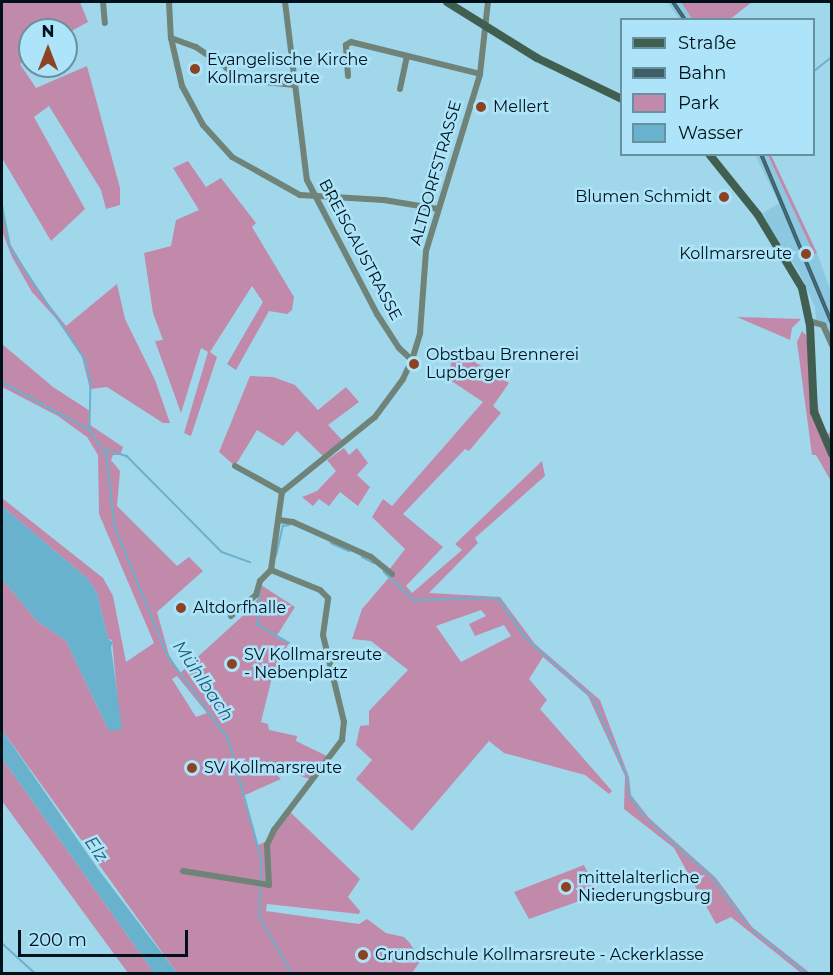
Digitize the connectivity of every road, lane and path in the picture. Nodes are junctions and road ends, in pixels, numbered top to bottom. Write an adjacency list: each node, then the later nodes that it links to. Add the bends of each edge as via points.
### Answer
1 (103, 2): 7 (street)
2 (169, 2): 8 (street)
3 (285, 2): 12 (street, BREISGAUSTRASSE)
4 (447, 2): 6 (main road)
5 (488, 2): 6 (street, ALTDORFSTRASSE)
6 (484, 22): 10 (street, ALTDORFSTRASSE); 14 (main road, via 537,58)
7 (105, 23)
8 (171, 38): 12 (street, via 196,47 244,80); 16 (street, via 182,87 216,141 232,157 268,180)
9 (407, 56): 10 (street); 11 (street, via 348,42); 13 (street)
10 (480, 74): 17 (street, ALTDORFSTRASSE)
11 (348, 76)
12 (295, 85): 16 (street, BREISGAUSTRASSE, via 303,161)
13 (400, 89)
14 (620, 99)
15 (711, 156): 18 (main road, via 748,201 788,261 802,288)
16 (315, 198): 17 (street, via 375,199); 20 (street, BREISGAUSTRASSE, via 377,314 399,348)
17 (438, 209): 20 (street, ALTDORFSTRASSE, via 426,251 420,333)
18 (809, 321): 19 (street, via 822,325); 21 (main road, via 811,389 822,436)
19 (831, 345)
20 (412, 360): 23 (street, ALTDORFSTRASSE, via 375,417)
21 (831, 454)
22 (236, 466): 23 (street)
23 (282, 492): 24 (street)
24 (279, 519): 25 (street); 26 (street, via 371,557)
25 (272, 570): 27 (street, via 260,581 256,595); 28 (street, via 320,590 328,598 323,635 344,725 336,751 269,840 268,885)
26 (392, 574)
27 (231, 616)
28 (183, 871)

